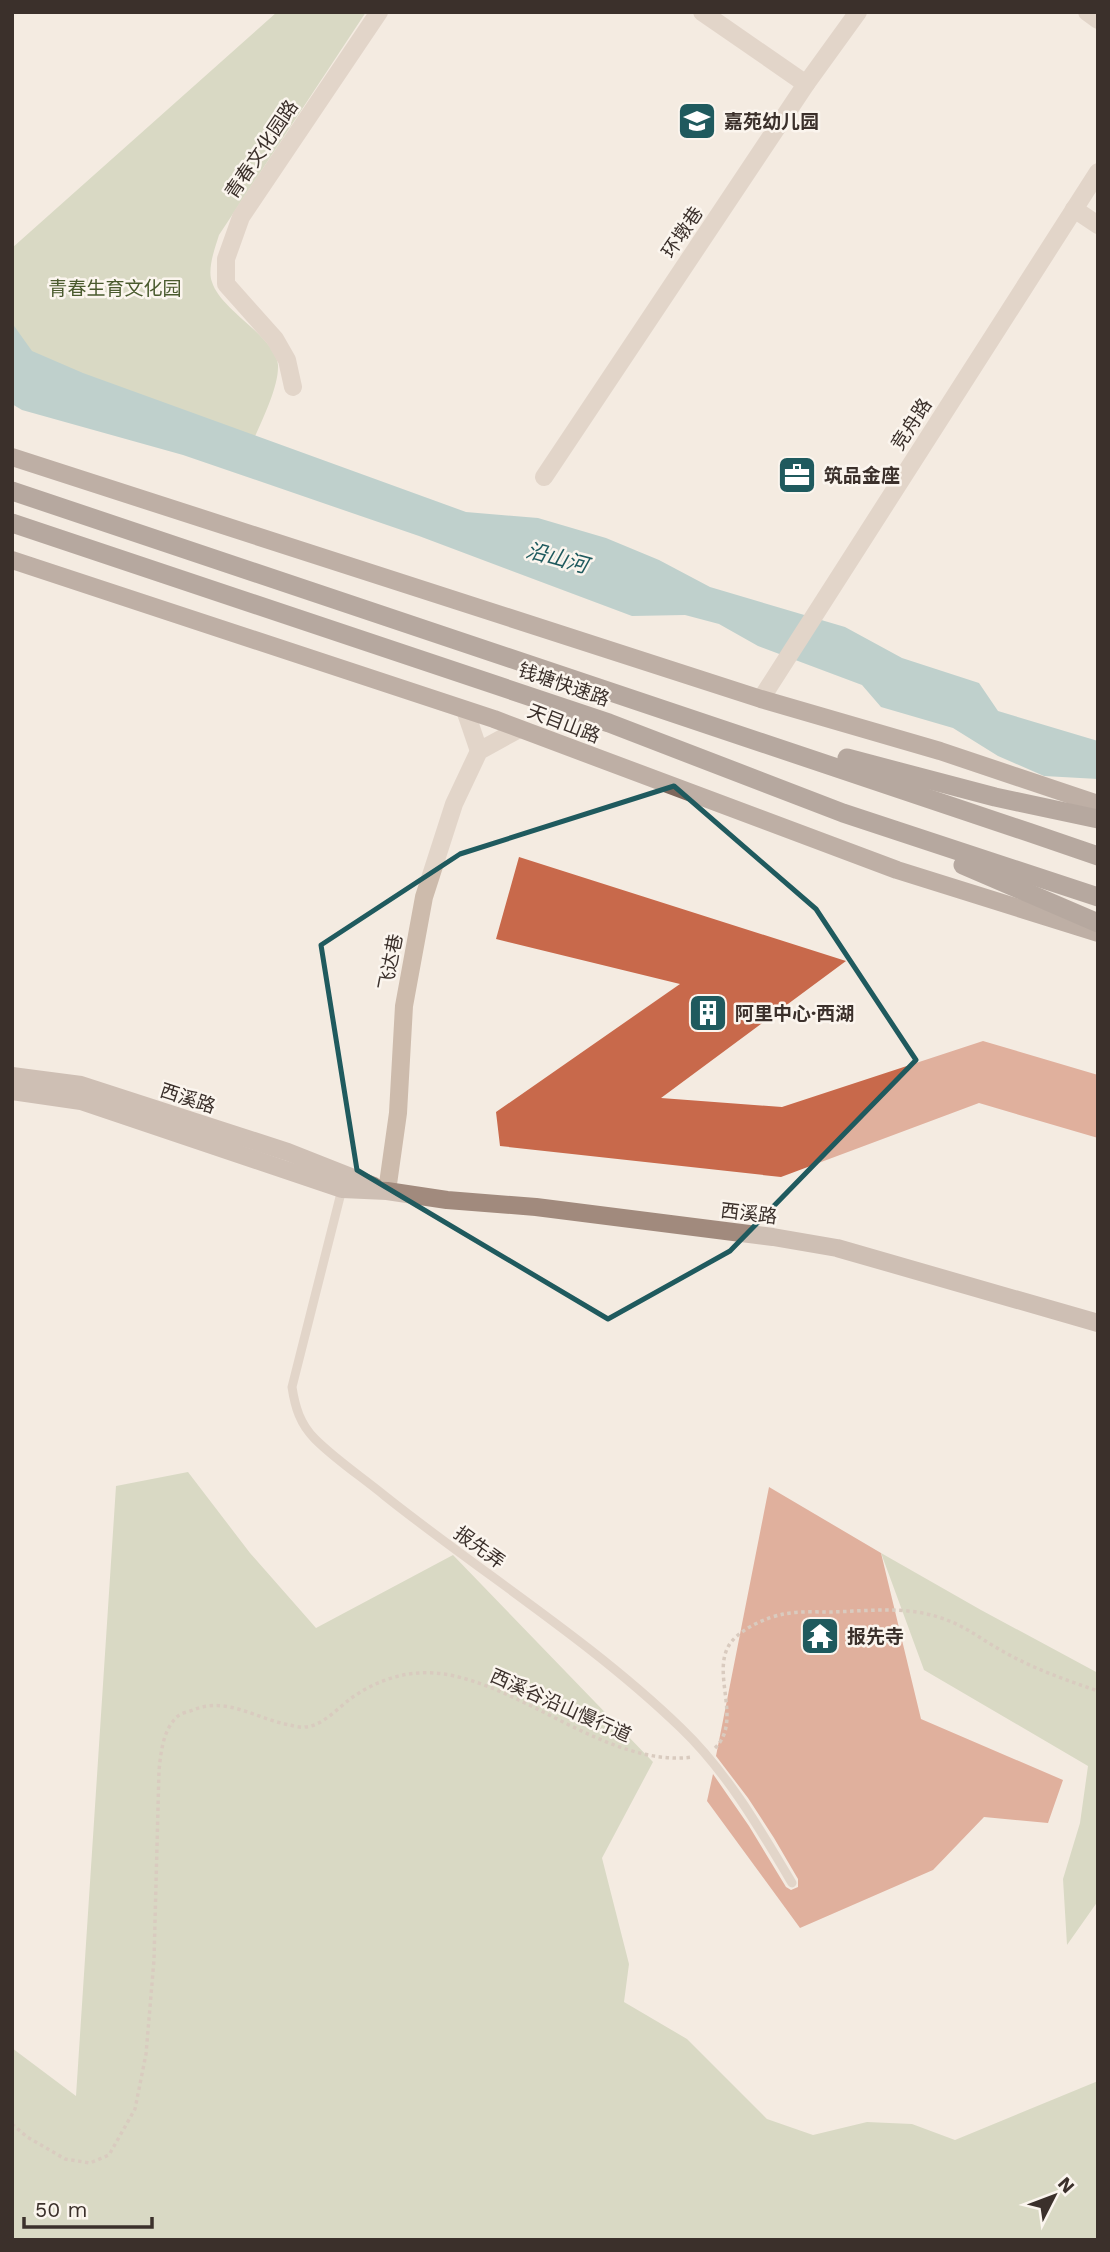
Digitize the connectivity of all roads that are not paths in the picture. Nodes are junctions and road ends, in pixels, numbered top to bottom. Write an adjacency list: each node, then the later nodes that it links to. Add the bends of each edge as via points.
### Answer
1 (379, 12): 10 (street, 青春文化园路, via 241,217 226,259 226,284 275,339 287,360)
2 (702, 12): 6 (street)
3 (858, 12): 6 (street, 环墩巷)
4 (1087, 12): 5 (street)
5 (1098, 20)
6 (806, 84): 12 (street, 环墩巷)
7 (1098, 172): 8 (street, 竞舟路)
8 (1074, 209): 9 (street); 16 (street, 竞舟路)
9 (1098, 225)
10 (293, 387)
11 (12, 457): 16 (main road)
12 (544, 477)
13 (12, 491): 19 (highway, 钱塘快速路)
14 (12, 523): 22 (highway, 钱塘快速路, via 609,723)
15 (12, 559): 17 (main road, 天目山路)
16 (761, 699): 21 (main road, via 940,751)
17 (465, 710): 18 (main road, 天目山路); 20 (street)
18 (519, 729): 20 (street); 27 (main road, 天目山路, via 897,870)
19 (726, 729): 23 (highway); 24 (highway, 钱塘快速路)
20 (479, 751): 31 (street, 飞达巷, via 454,804 424,897 404,1006 398,1114)
21 (1098, 804)
22 (843, 813): 25 (highway, 钱塘快速路); 26 (highway)
23 (1098, 819)
24 (1098, 856)
25 (1098, 897)
26 (1098, 923)
27 (1098, 933)
28 (12, 1076): 31 (main road, 西溪路, via 81,1085 288,1152)
29 (12, 1091): 30 (main road, 西溪路, via 81,1101)
30 (342, 1189): 31 (main road, 西溪路); 33 (lane, 报先弄, via 292,1387 296,1412 314,1438 434,1535 604,1660 681,1728 707,1755 758,1825)
31 (387, 1191): 32 (main road, 西溪路, via 837,1248)
32 (1098, 1323)
33 (792, 1883)

